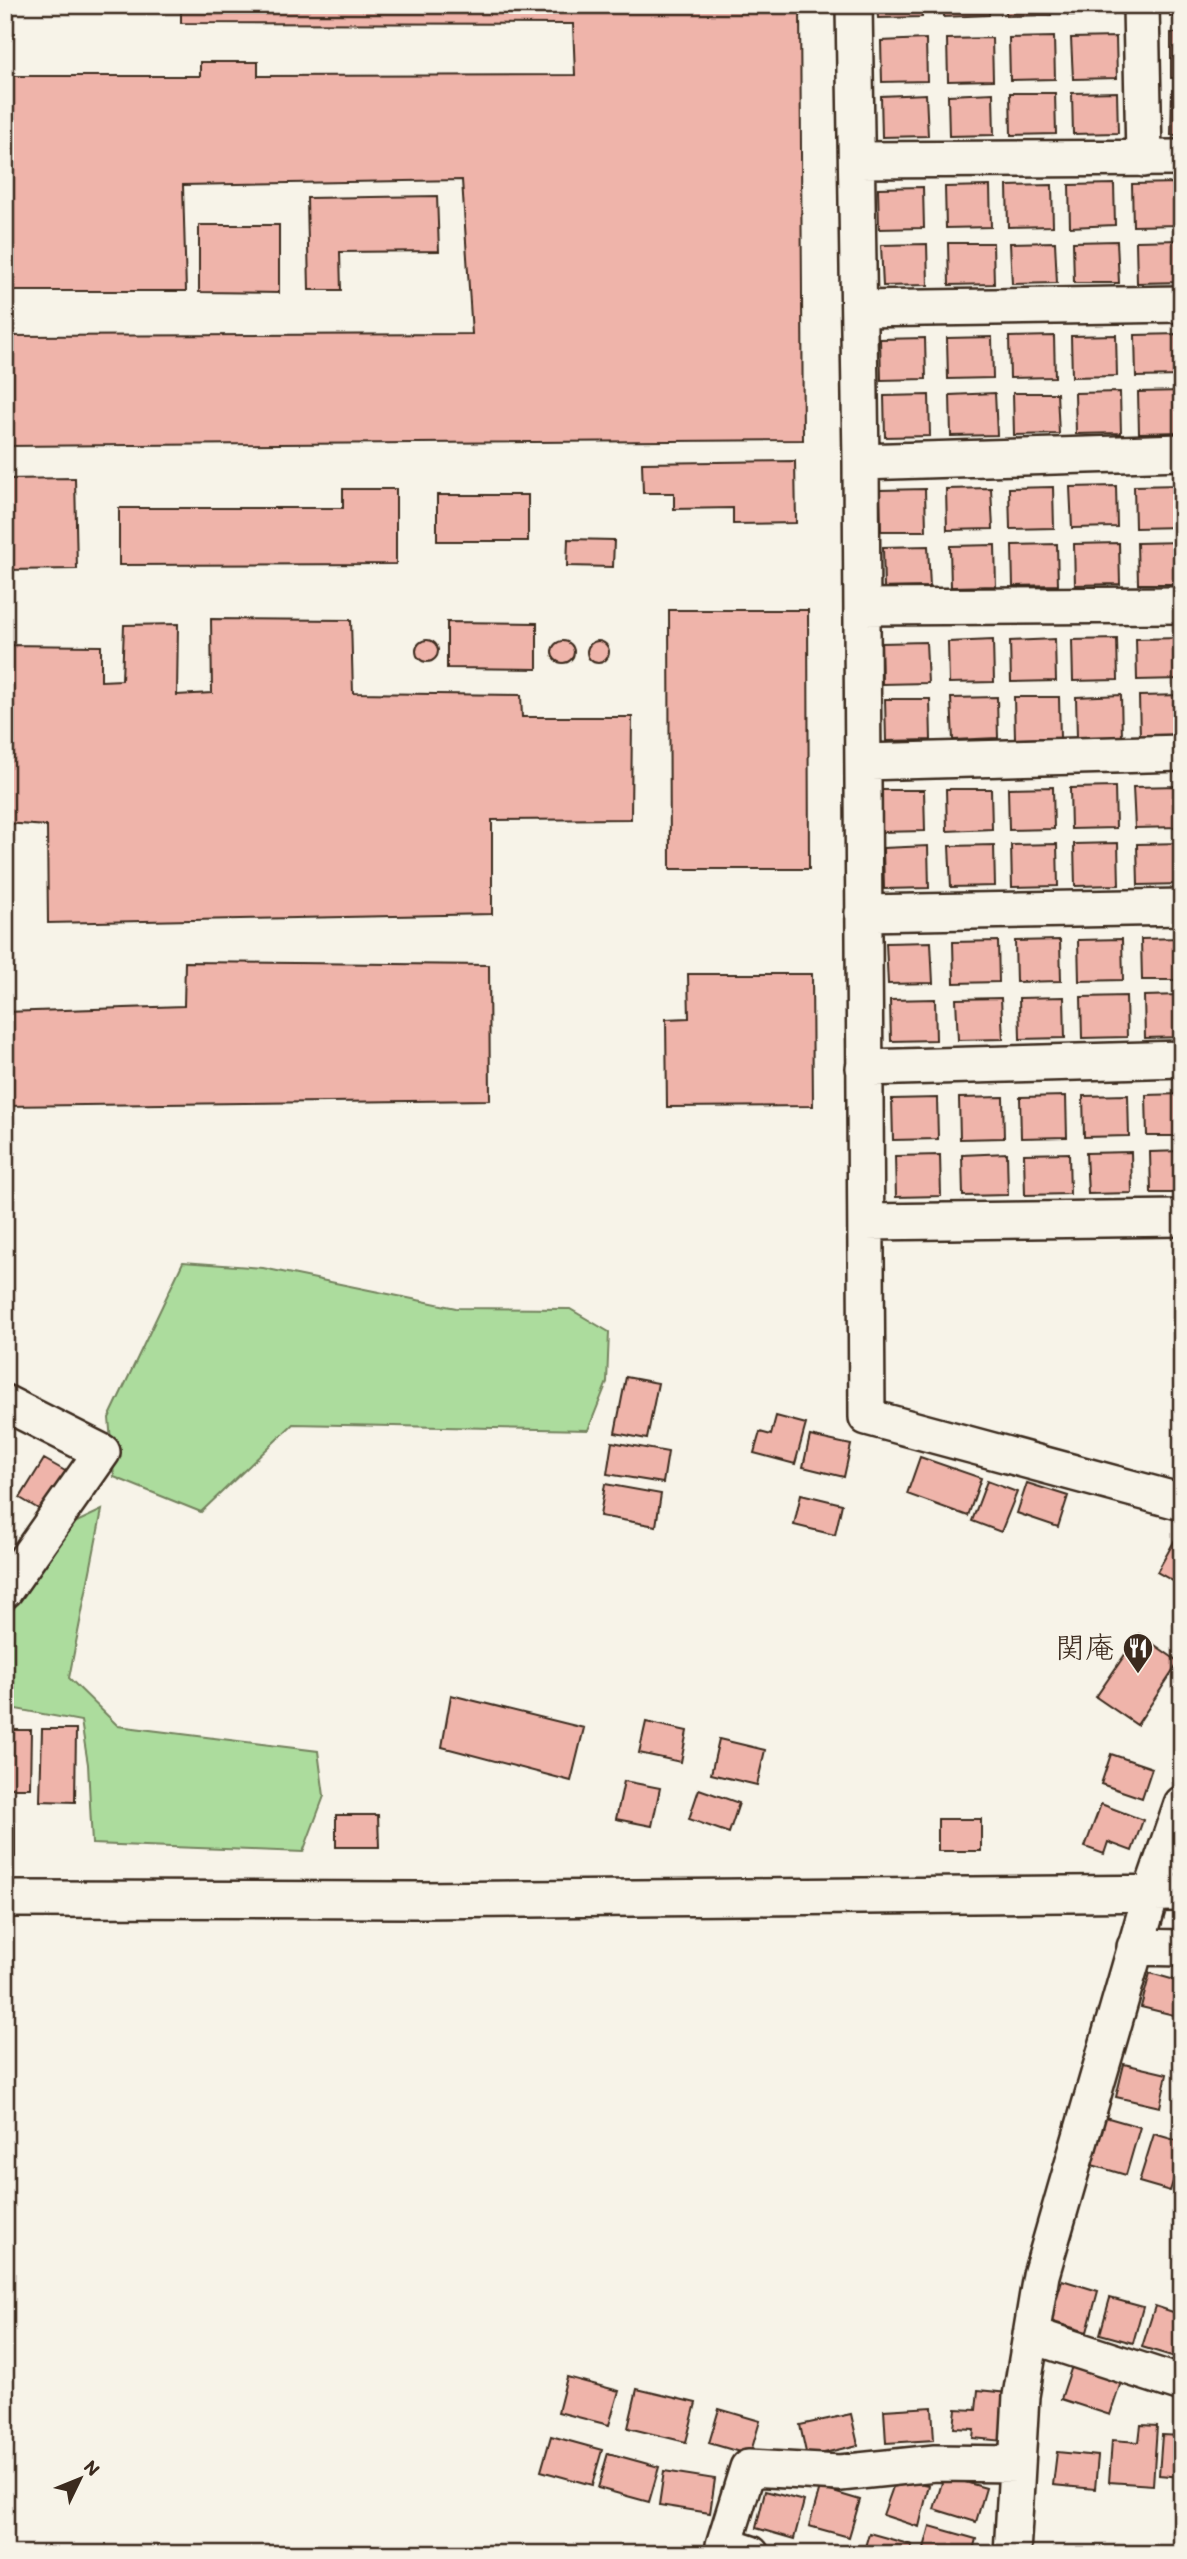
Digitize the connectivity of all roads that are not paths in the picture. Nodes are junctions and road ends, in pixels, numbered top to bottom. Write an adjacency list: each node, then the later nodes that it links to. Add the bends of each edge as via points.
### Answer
1 (854, 5): 5 (street)
2 (1141, 5): 4 (street)
3 (1182, 158): 4 (street)
4 (1144, 159): 5 (street)
5 (857, 160): 7 (street)
6 (1182, 304): 7 (street)
7 (859, 309): 9 (street)
8 (1182, 452): 9 (street)
9 (861, 462): 11 (street)
10 (1182, 605): 11 (street)
11 (862, 607): 13 (street)
12 (1182, 753): 13 (street)
13 (863, 762): 15 (street)
14 (1182, 906): 15 (street)
15 (863, 913): 17 (street)
16 (1182, 1059): 17 (street)
17 (864, 1068): 19 (street)
18 (1182, 1218): 19 (street)
19 (866, 1222): 21 (street, via 867,1417)
20 (5, 1403): 22 (street, via 103,1452)
21 (1182, 1502)
22 (5, 1590)
23 (1182, 1804): 24 (street)
24 (1175, 1843): 25 (street)
25 (1166, 1894): 26 (street); 27 (street)
26 (5, 1899)
27 (1135, 1947): 28 (street); 29 (street, via 1041,2275)
28 (1182, 1948)
29 (1031, 2335): 30 (street); 31 (street, via 1020,2396)
30 (1182, 2385)
31 (1017, 2465): 32 (street, via 934,2463 840,2473 748,2468 724,2545); 33 (street)
32 (751, 2554)
33 (1012, 2554)

